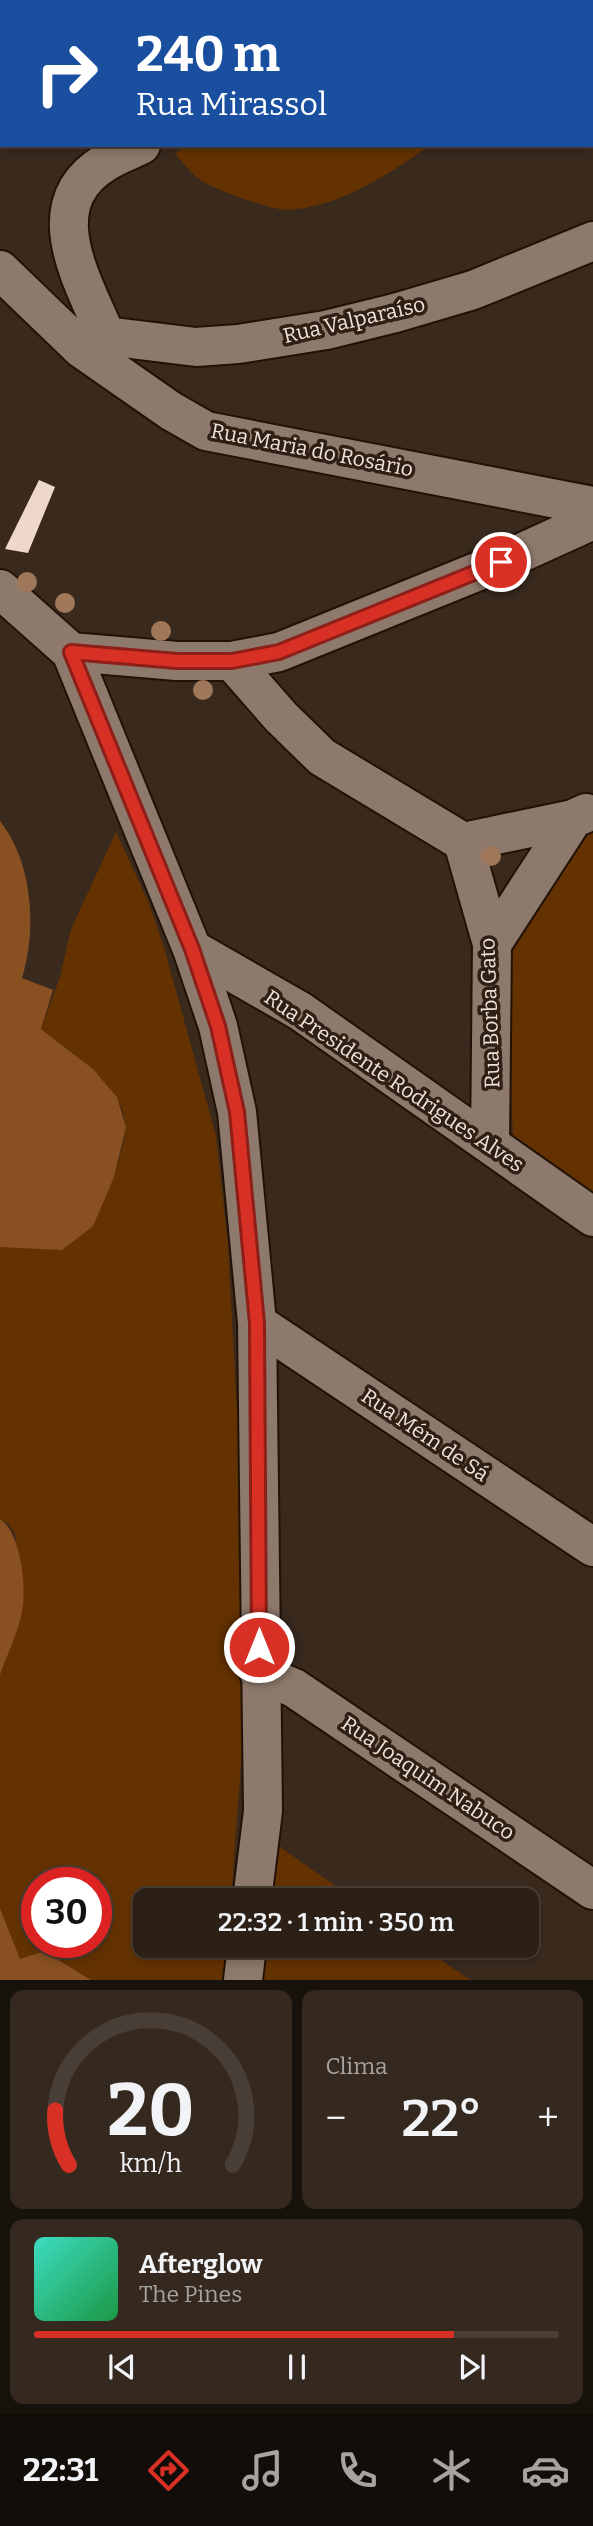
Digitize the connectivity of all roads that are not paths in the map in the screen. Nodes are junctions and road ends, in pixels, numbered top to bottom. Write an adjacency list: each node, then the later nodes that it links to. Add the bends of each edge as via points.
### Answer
1 (137, 147): 4 (street, via 105,162 85,179 71,200 67,229)
2 (593, 241): 4 (street, Rua Valparaíso, via 472,290 327,330 196,347)
3 (0, 270): 4 (street, Rua Maria do Rosário)
4 (94, 342): 5 (street, Rua Maria do Rosário, via 150,397 206,431)
5 (593, 506)
6 (593, 520): 9 (street, via 321,637 279,652)
7 (0, 589): 8 (street)
8 (71, 652): 9 (street); 13 (street)
9 (232, 661): 11 (street, via 322,757)
10 (583, 815): 11 (street); 12 (street)
11 (463, 842): 12 (street, Rua Borba Gato)
12 (492, 944): 14 (street, Rua Borba Gato)
13 (192, 949): 14 (street, Rua Presidente Rodrigues Alves, via 300,1011); 16 (street, via 218,1026 237,1112)
14 (490, 1144): 15 (street, Rua Presidente Rodrigues Alves)
15 (593, 1217)
16 (257, 1323): 17 (street, Rua Mém de Sá); 18 (street)
17 (593, 1547)
18 (259, 1674): 19 (street, via 262,1811); 20 (street, Rua Joaquim Nabuco, via 294,1688)
19 (253, 1888)
20 (593, 1891)
21 (246, 1958): 22 (street)
22 (243, 1980)

